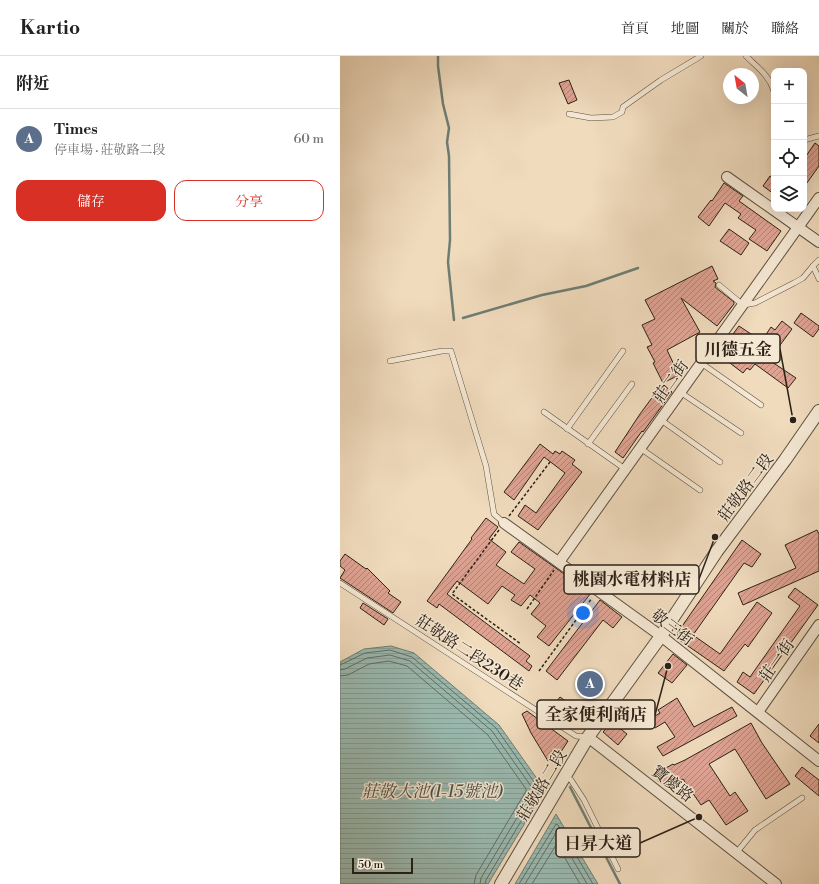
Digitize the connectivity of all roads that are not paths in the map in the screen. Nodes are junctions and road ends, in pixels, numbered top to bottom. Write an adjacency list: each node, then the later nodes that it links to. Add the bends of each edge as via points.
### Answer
1 (701, 56): 4 (lane, via 661,80 613,117 591,118)
2 (746, 56): 3 (lane)
3 (771, 83)
4 (569, 114)
5 (819, 136): 6 (lane)
6 (807, 139)
7 (727, 177): 9 (street)
8 (819, 198): 9 (street, 莊二街)
9 (798, 227): 10 (street); 15 (street, 莊二街)
10 (819, 242)
11 (819, 260): 12 (lane)
12 (813, 266): 13 (lane); 15 (lane, via 803,278 755,303)
13 (819, 279)
14 (718, 285): 15 (lane)
15 (743, 305): 18 (street, 莊二街)
16 (623, 351): 25 (lane)
17 (390, 361): 32 (lane, via 451,351 486,466 494,514)
18 (701, 363): 20 (street, 莊二街); 21 (lane)
19 (632, 384): 27 (lane)
20 (680, 392): 24 (street, 莊二街); 26 (lane)
21 (761, 405)
22 (819, 411): 36 (street, 莊敬路二段, via 717,551)
23 (544, 412): 25 (lane)
24 (661, 420): 28 (street, 莊二街); 29 (lane)
25 (567, 428): 27 (lane)
26 (741, 433)
27 (588, 444): 30 (lane)
28 (640, 448): 30 (street, 莊二街); 31 (lane)
29 (720, 462)
30 (625, 469): 33 (street, 莊二街)
31 (700, 490)
32 (504, 523): 33 (street, 敬三街)
33 (559, 562): 36 (street, 敬三街)
34 (340, 583): 38 (lane, 莊敬路二段230巷, via 576,736)
35 (819, 625): 37 (street, 莊一街)
36 (661, 636): 37 (street, 敬三街); 38 (street, 莊敬路二段)
37 (758, 712): 39 (street, 敬三街)
38 (588, 737): 40 (street, 莊敬路二段); 42 (street, 寶慶路)
39 (819, 761)
40 (565, 776): 43 (lane, via 584,800); 44 (street, 莊敬路二段)
41 (802, 798): 42 (lane, via 754,830)
42 (737, 852): 45 (street, 寶慶路)
43 (618, 869)
44 (501, 884)
45 (776, 884)

